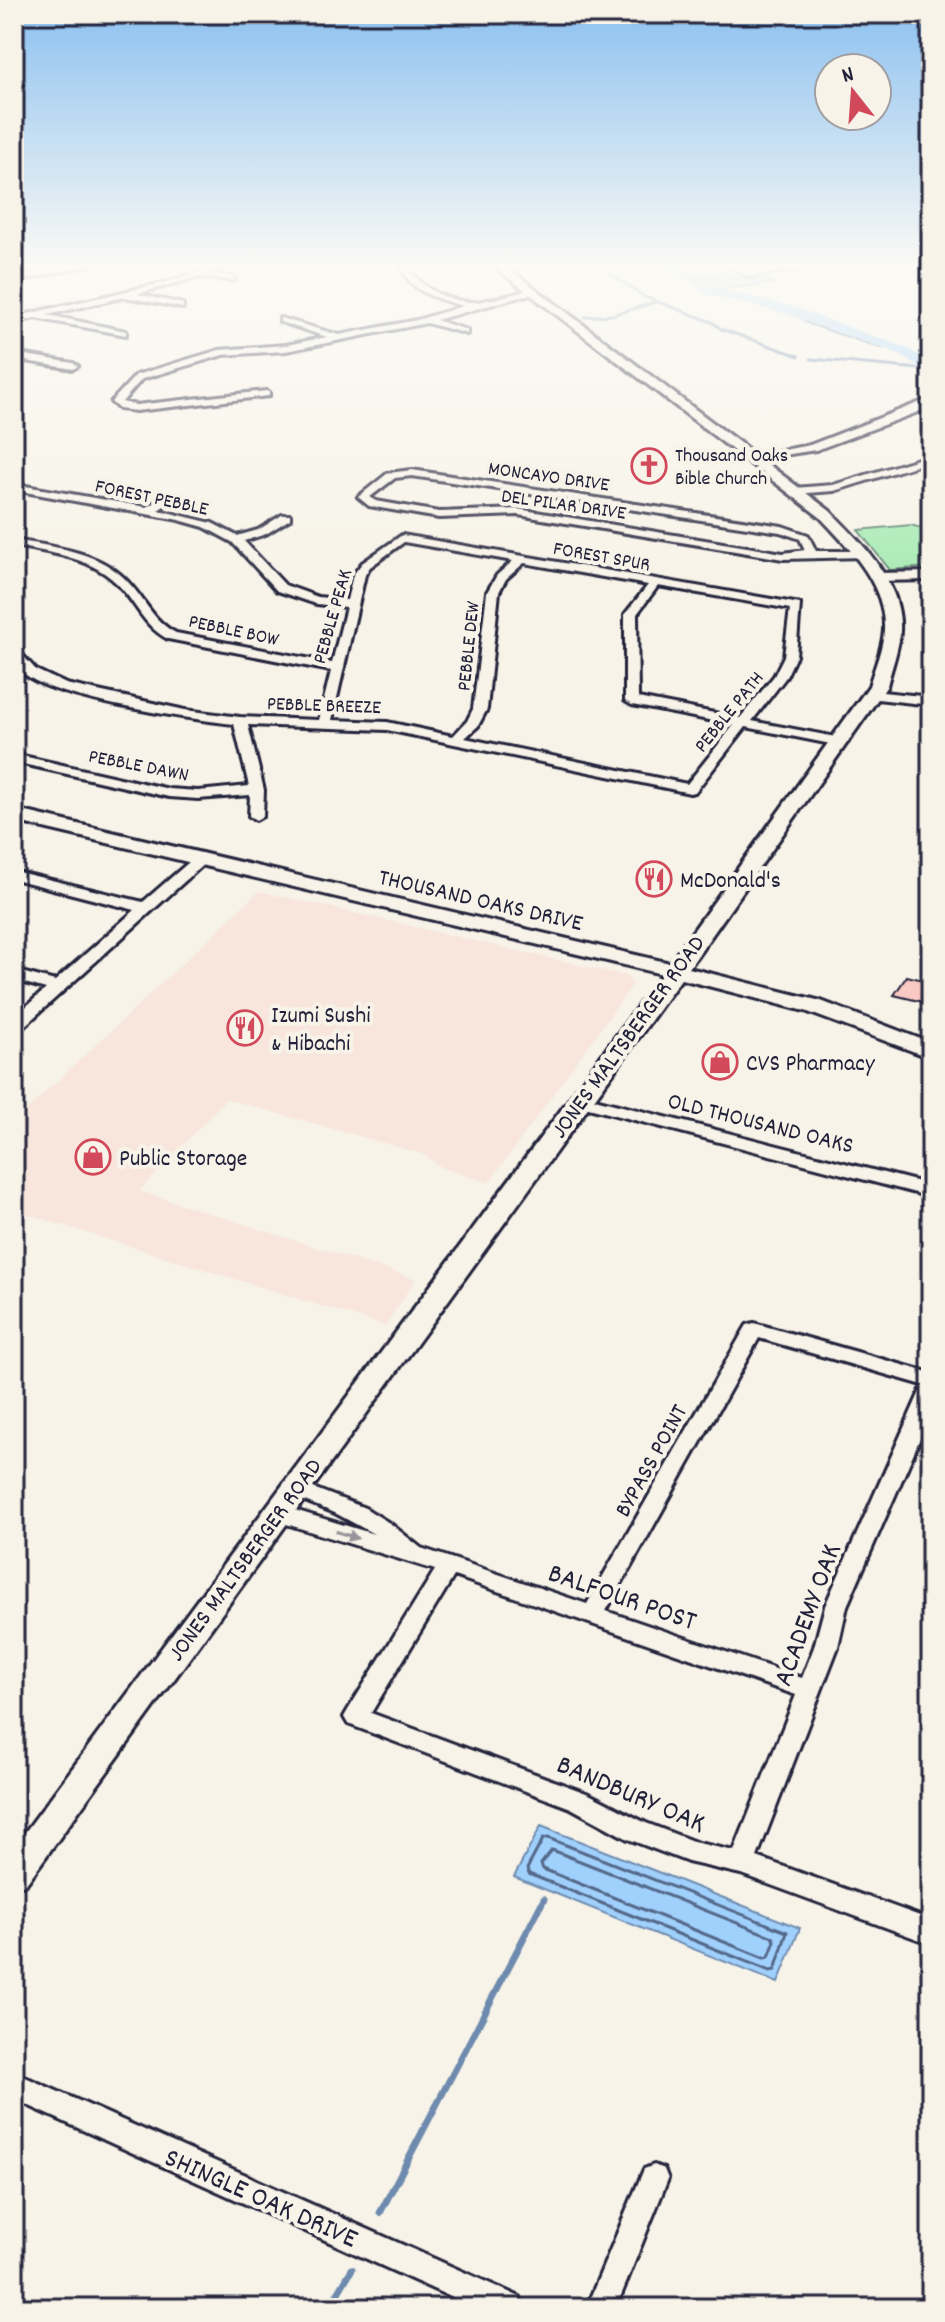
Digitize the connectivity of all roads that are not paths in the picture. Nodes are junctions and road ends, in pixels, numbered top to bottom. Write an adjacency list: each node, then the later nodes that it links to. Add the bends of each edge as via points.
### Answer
1 (151, 373): 3 (street, via 139,377 116,402 136,408)
2 (641, 373): 5 (main road, JONES MALTSBERGER ROAD)
3 (266, 394)
4 (931, 401): 5 (street, via 812,448)
5 (747, 454): 11 (main road, JONES MALTSBERGER ROAD)
6 (931, 458): 11 (street, via 834,488)
7 (402, 473): 18 (street, MONCAYO DRIVE, via 782,529 804,537 811,550); 18 (street, DEL PILAR DRIVE, via 363,499 439,515 518,512 775,555)
8 (60, 479): 10 (street)
9 (14, 487): 10 (street, FOREST PEBBLE)
10 (40, 491): 13 (street, FOREST PEBBLE)
11 (794, 491): 19 (main road, JONES MALTSBERGER ROAD)
12 (169, 498): 13 (street)
13 (148, 511): 16 (street, FOREST PEBBLE, via 195,521)
14 (286, 517): 16 (street)
15 (402, 538): 20 (street, FOREST SPUR); 24 (street, PEBBLE PEAK, via 361,571)
16 (236, 540): 24 (street, FOREST PEBBLE, via 281,588)
17 (14, 543): 27 (street, PEBBLE BOW, via 74,555 109,570 127,586 149,622 172,636)
18 (807, 554): 19 (street)
19 (864, 554): 22 (main road, JONES MALTSBERGER ROAD)
20 (522, 559): 23 (street, FOREST SPUR); 33 (street, PEBBLE DEW, via 493,592 480,709)
21 (931, 576): 22 (street)
22 (877, 577): 28 (main road, JONES MALTSBERGER ROAD, via 888,601 892,631)
23 (655, 583): 25 (street, FOREST SPUR); 32 (street, via 631,614 632,701)
24 (351, 604): 27 (street, PEBBLE PEAK)
25 (796, 607): 32 (street, PEBBLE PATH, via 790,656)
26 (14, 653): 30 (street, PEBBLE BREEZE, via 31,673 62,687)
27 (337, 668): 31 (street, PEBBLE PEAK)
28 (876, 690): 29 (street); 34 (main road, JONES MALTSBERGER ROAD)
29 (931, 699)
30 (240, 721): 31 (street, PEBBLE BREEZE); 37 (street)
31 (325, 722): 33 (street, PEBBLE BREEZE, via 387,726)
32 (745, 723): 34 (street); 36 (street, PEBBLE PATH)
33 (456, 740): 36 (street, PEBBLE BREEZE)
34 (841, 742): 43 (main road, JONES MALTSBERGER ROAD)
35 (14, 758): 37 (street, PEBBLE DAWN, via 169,793)
36 (690, 789)
37 (257, 790): 39 (street)
38 (14, 815): 40 (main road, THOUSAND OAKS DRIVE)
39 (256, 816)
40 (201, 859): 42 (street); 43 (main road, THOUSAND OAKS DRIVE)
41 (14, 875): 42 (street)
42 (147, 908): 45 (street)
43 (674, 971): 47 (main road, THOUSAND OAKS DRIVE, via 805,1004); 48 (main road, JONES MALTSBERGER ROAD)
44 (14, 975): 45 (street)
45 (58, 987): 46 (street)
46 (14, 1026)
47 (931, 1051)
48 (579, 1100): 49 (street, OLD THOUSAND OAKS); 52 (main road, JONES MALTSBERGER ROAD)
49 (931, 1191)
50 (931, 1380): 54 (street, BYPASS POINT, via 754,1330)
51 (931, 1389): 55 (street, ACADEMY OAK, via 836,1606)
52 (286, 1501): 53 (street, BALFOUR POST, via 376,1545); 57 (main road, JONES MALTSBERGER ROAD)
53 (448, 1567): 54 (street, BALFOUR POST); 56 (street, BANDBURY OAK, via 356,1717 580,1801 649,1836)
54 (592, 1616): 55 (street, BALFOUR POST)
55 (810, 1690): 56 (street, ACADEMY OAK)
56 (742, 1863): 58 (street, BANDBURY OAK)
57 (14, 1874)
58 (931, 1932)
59 (14, 2085): 61 (street, SHINGLE OAK DRIVE)
60 (654, 2179): 62 (street)
61 (509, 2308)
62 (601, 2308)

